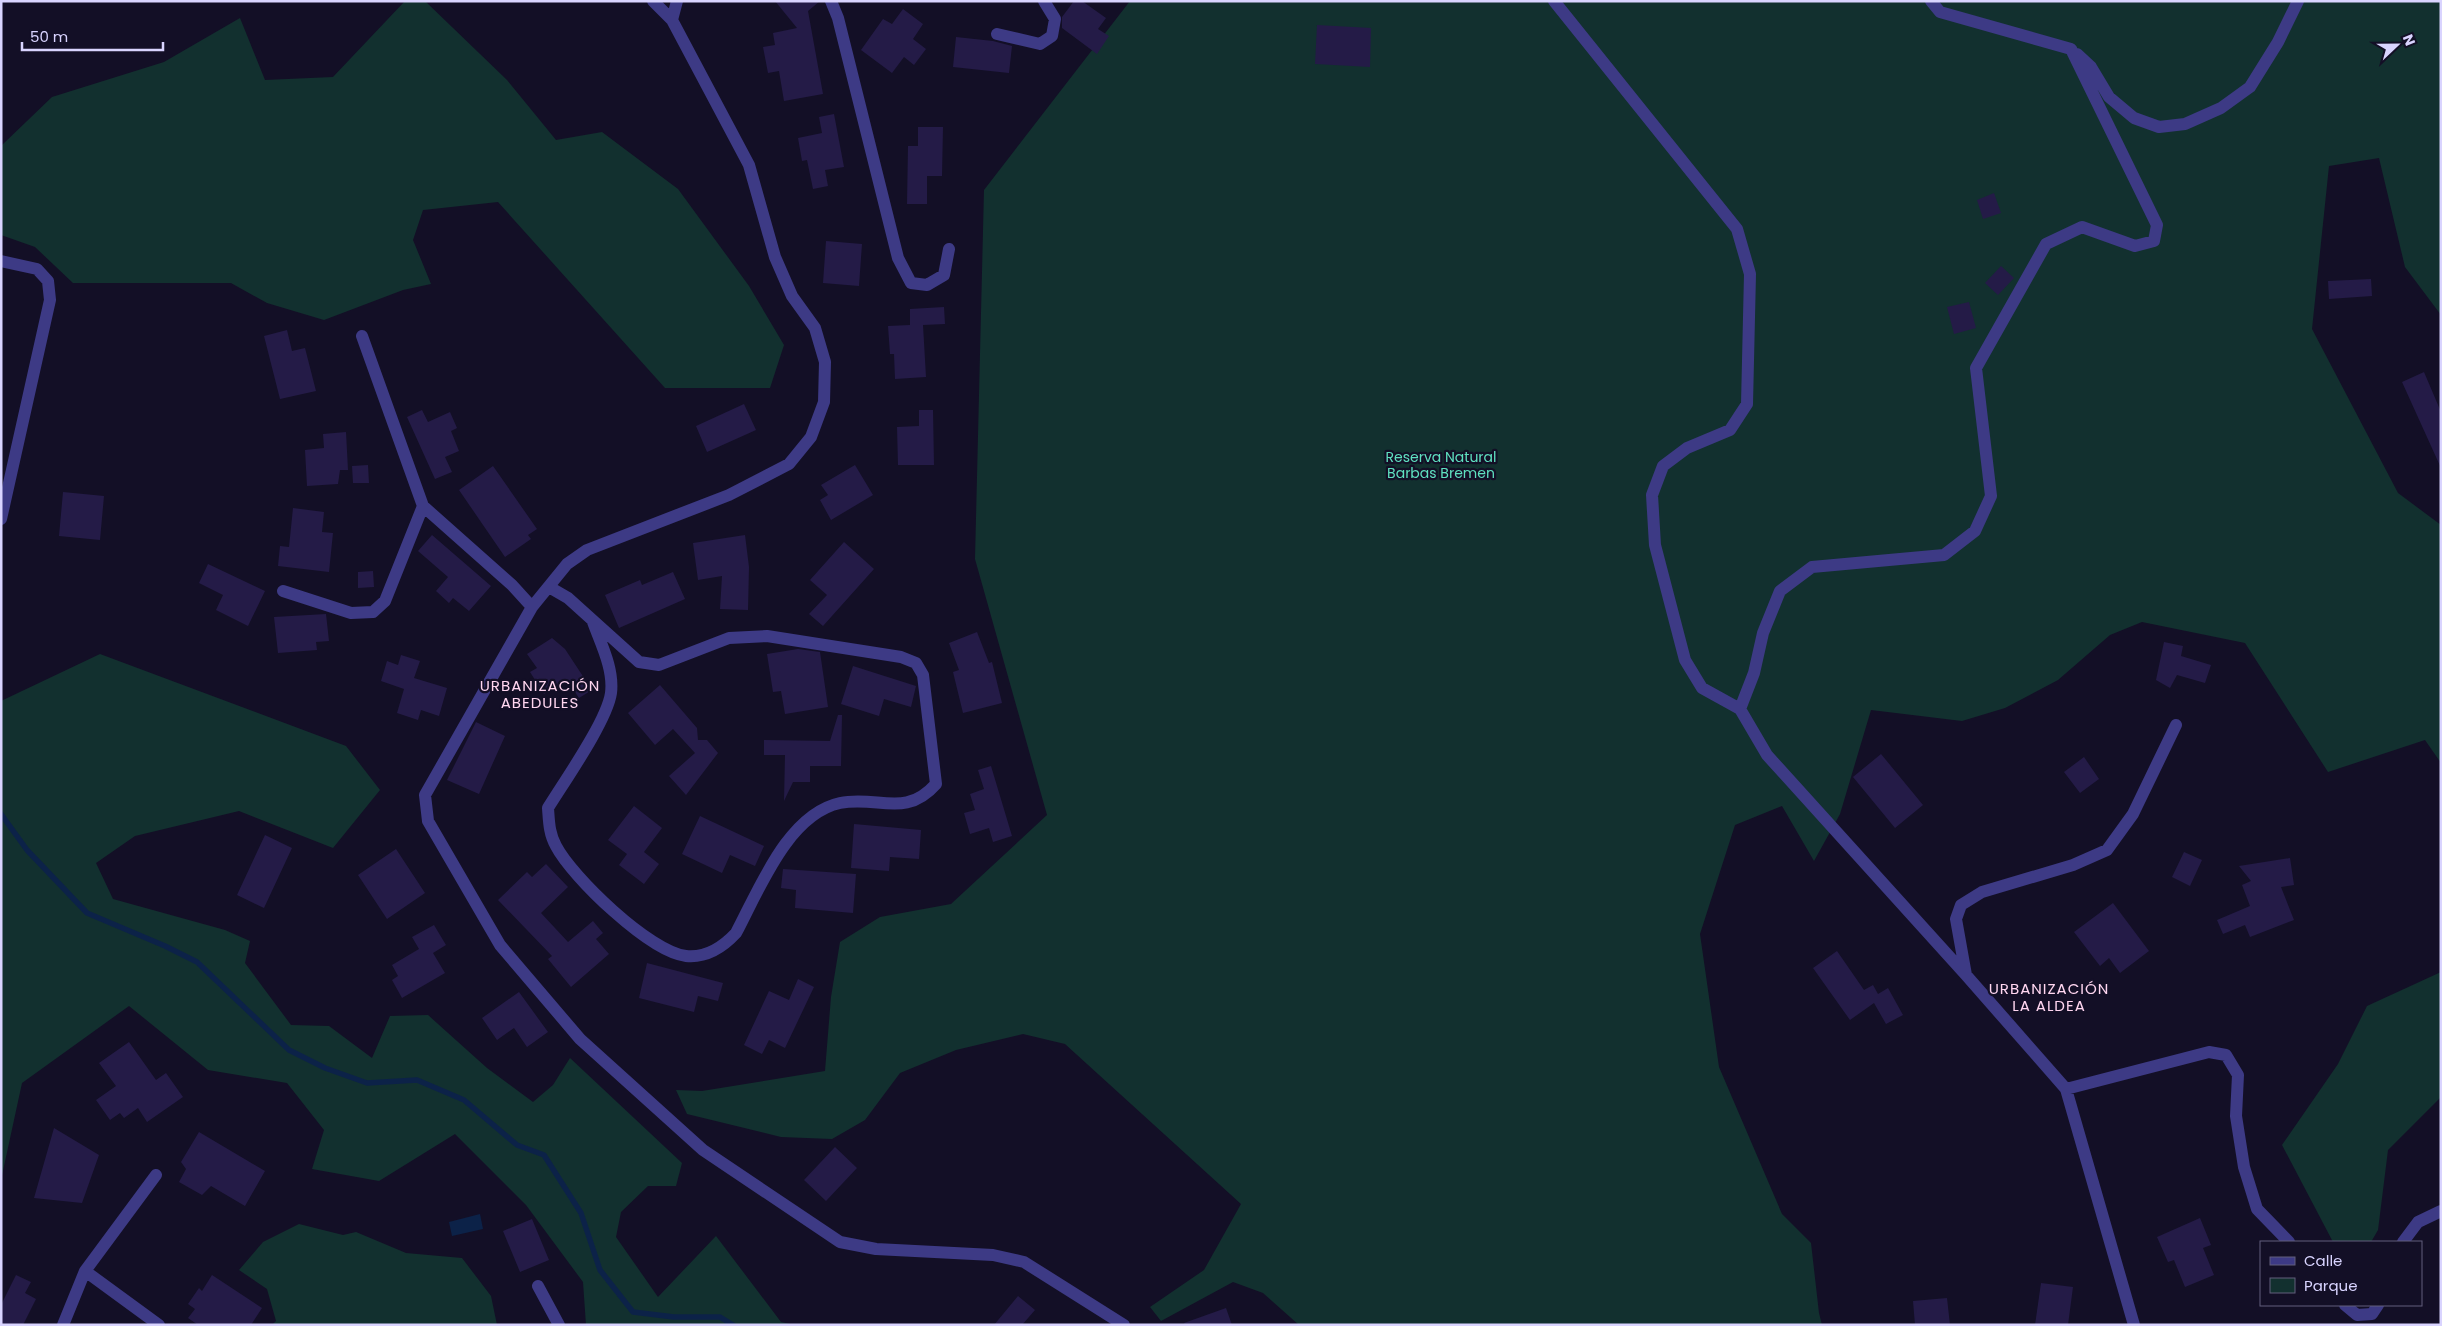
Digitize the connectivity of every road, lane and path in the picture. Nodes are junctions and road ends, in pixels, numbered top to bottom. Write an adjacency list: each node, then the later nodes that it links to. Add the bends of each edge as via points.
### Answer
1 (653, 1): 8 (street)
2 (677, 1): 8 (street)
3 (832, 1): 11 (street, via 898,258 912,283 927,285 944,275)
4 (1044, 1): 9 (street, via 1055,19 1052,36 1040,44)
5 (1554, 1): 20 (street, via 1737,229 1750,274 1747,404 1730,430 1687,448 1663,466 1652,495 1655,545 1685,660 1702,688)
6 (1931, 1): 10 (street, via 1940,12)
7 (2298, 1): 10 (street, via 2278,42 2250,87 2221,108 2185,124 2159,127 2134,118 2109,97 2091,67)
8 (672, 20): 16 (street, via 749,165 775,257 792,296 815,328 825,362 824,402 811,437 789,464 728,496 587,550 567,564)
9 (997, 34)
10 (2071, 49): 20 (street, via 2157,225 2154,241 2135,246 2082,226 2046,244 1976,368 1991,496 1976,531 1944,555 1812,567 1780,591 1763,633 1754,674)
11 (949, 249)
12 (1, 261): 15 (street, via 37,269 48,281 50,300)
13 (362, 336): 14 (street)
14 (423, 506): 17 (street, via 385,601 373,612 351,613); 18 (street, via 512,585)
15 (1, 519)
16 (549, 587): 18 (street); 19 (street, via 568,598)
17 (283, 591)
18 (532, 607): 35 (street, via 424,795 428,821 500,945 580,1039 703,1150 840,1242 876,1249 993,1255 1024,1262)
19 (593, 622): 19 (street, via 639,662 659,665 729,638 767,636 901,657 916,663 923,675 936,784 924,797 906,804 840,803 820,811 786,840 736,933 724,945 706,954 685,956 654,943 590,889 556,846 549,826 548,808 604,715 611,693 609,668)
20 (1740, 709): 22 (street, via 1767,755)
21 (2176, 725): 22 (street, via 2133,814 2107,850 2073,865 1982,892 1961,905 1956,919)
22 (1966, 975): 23 (street)
23 (2066, 1089): 26 (street, via 2210,1052 2226,1055 2238,1075 2236,1116 2244,1167 2257,1210); 36 (street)
24 (156, 1175): 28 (street)
25 (2441, 1211): 27 (street, via 2418,1222)
26 (2288, 1241)
27 (2404, 1241)
28 (85, 1271): 32 (street); 33 (street)
29 (538, 1286): 34 (street)
30 (2346, 1306): 31 (street, via 2357,1315 2372,1314)
31 (2377, 1306)
32 (63, 1325)
33 (158, 1325)
34 (559, 1325)
35 (1124, 1325)
36 (2134, 1325)

